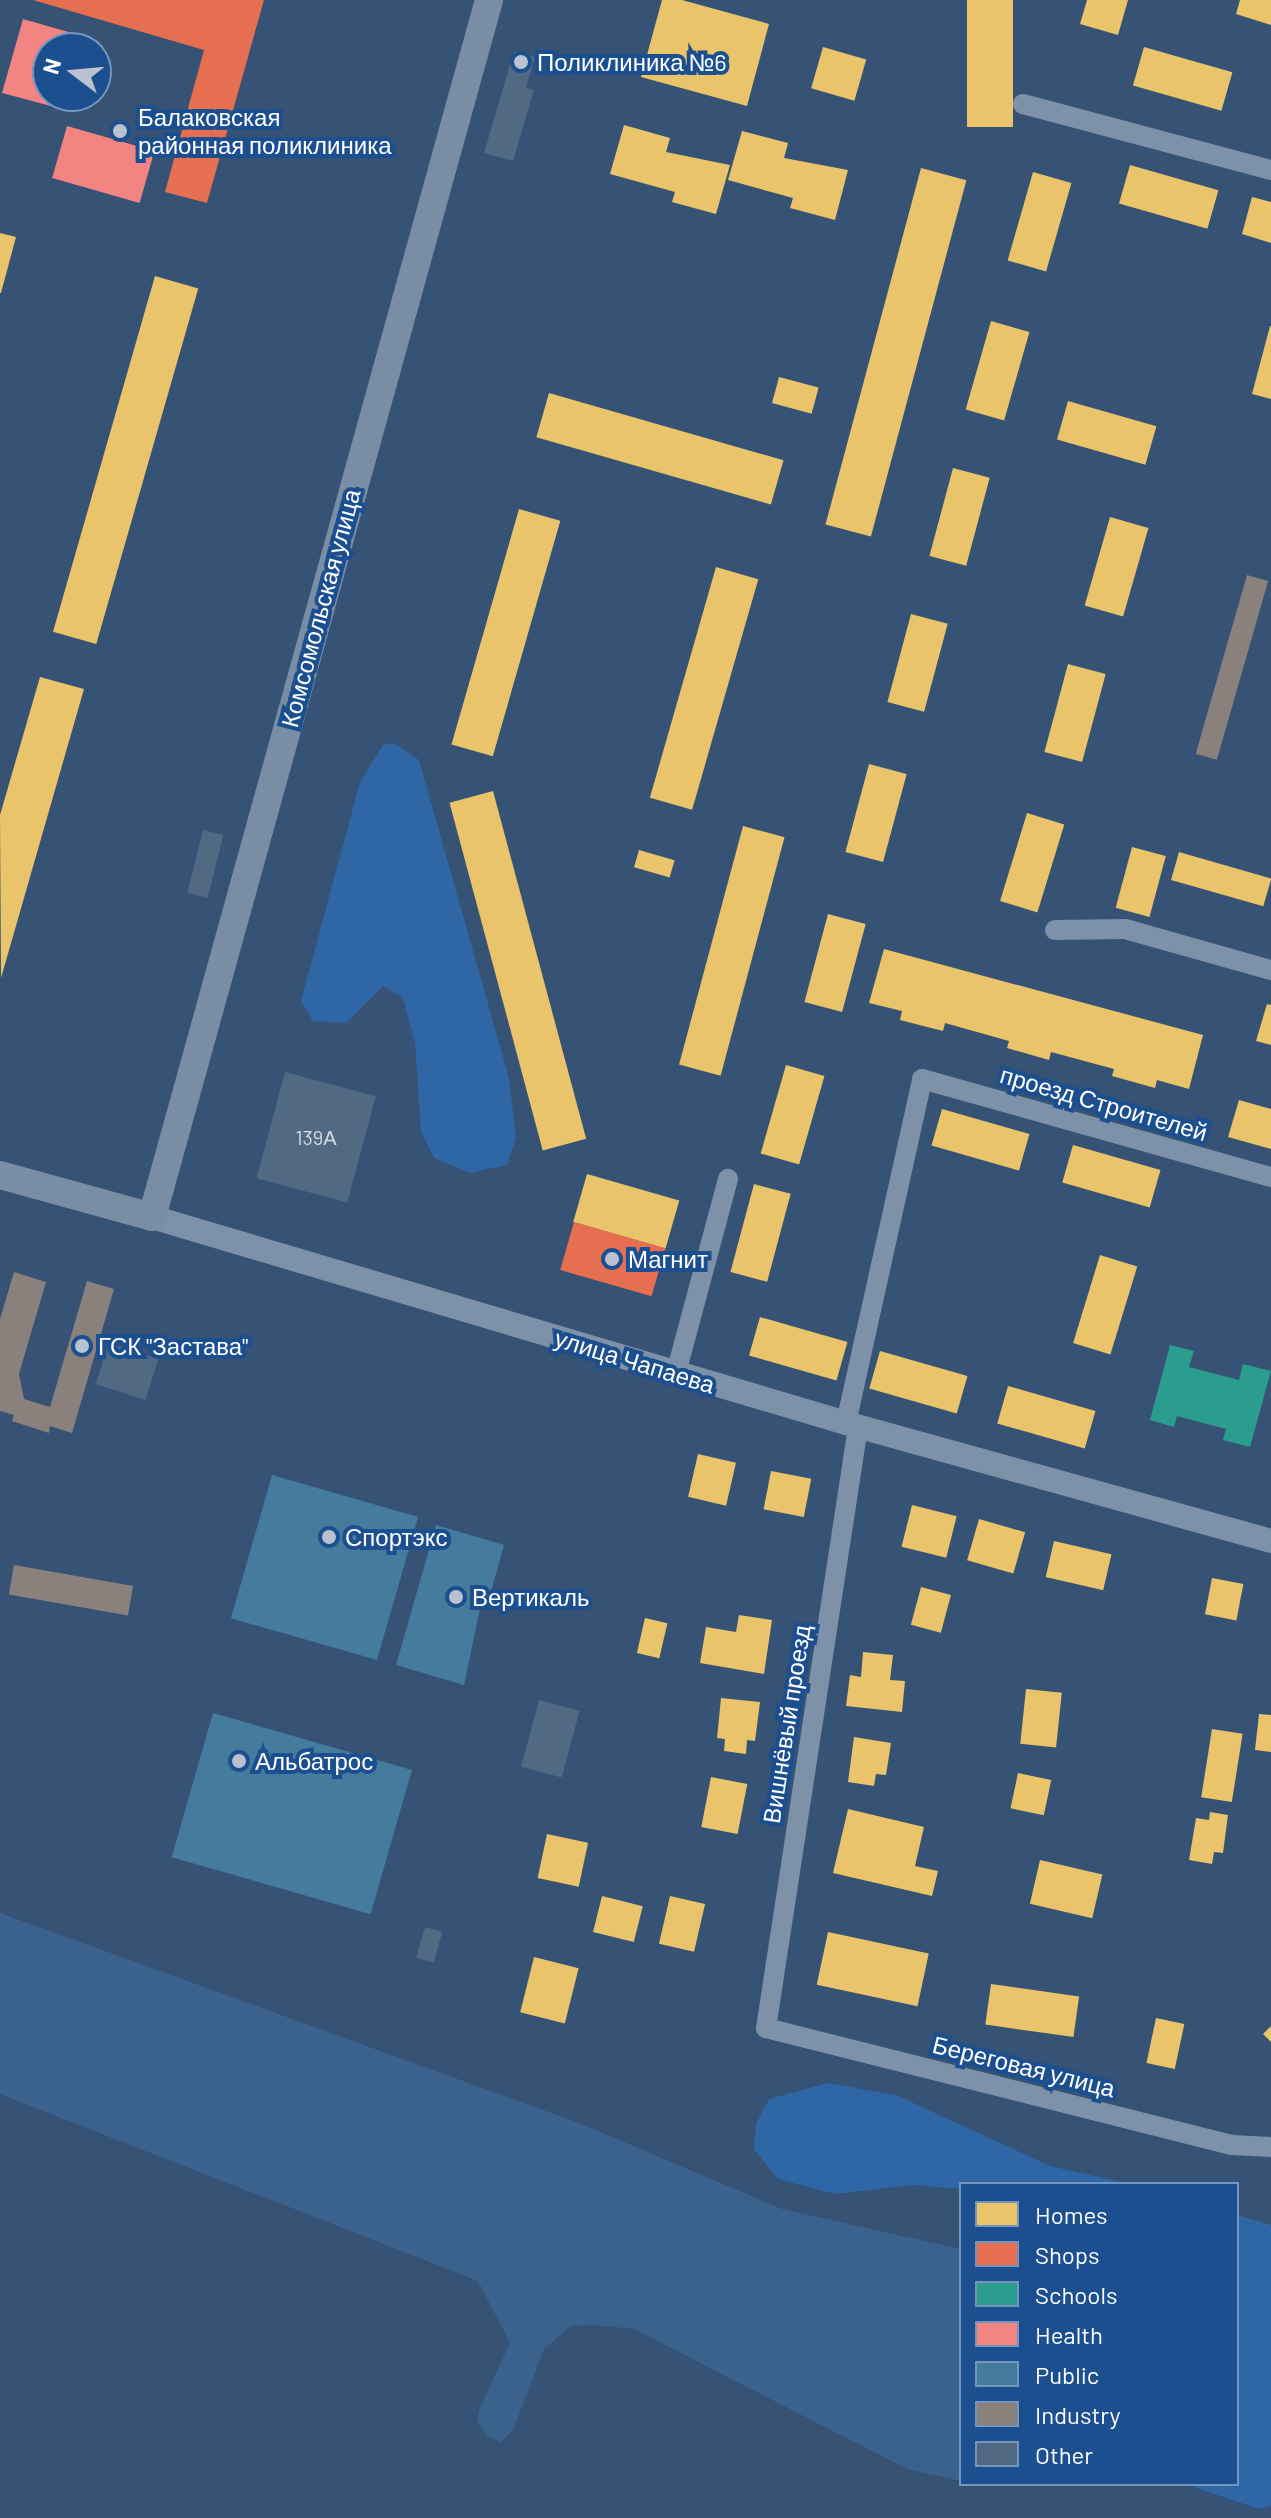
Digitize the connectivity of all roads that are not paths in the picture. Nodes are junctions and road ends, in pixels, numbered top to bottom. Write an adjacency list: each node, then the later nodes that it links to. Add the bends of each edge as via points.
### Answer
1 (489, 0): 10 (main road, Комсомольская улица)
2 (1023, 104): 3 (street)
3 (1271, 170)
4 (1055, 930): 5 (street, via 1125,929)
5 (1271, 970)
6 (922, 1079): 8 (street, проезд Строителей); 12 (street, Вишнёвый проезд)
7 (0, 1175): 10 (main road, улица Чапаева)
8 (1271, 1177)
9 (728, 1179): 11 (street)
10 (152, 1217): 11 (street, улица Чапаева)
11 (676, 1373): 12 (street, улица Чапаева)
12 (852, 1425): 13 (street, улица Чапаева); 14 (street, Вишнёвый проезд)
13 (1271, 1541)
14 (766, 2028): 15 (street, Береговая улица, via 1231,2145)
15 (1271, 2147)

